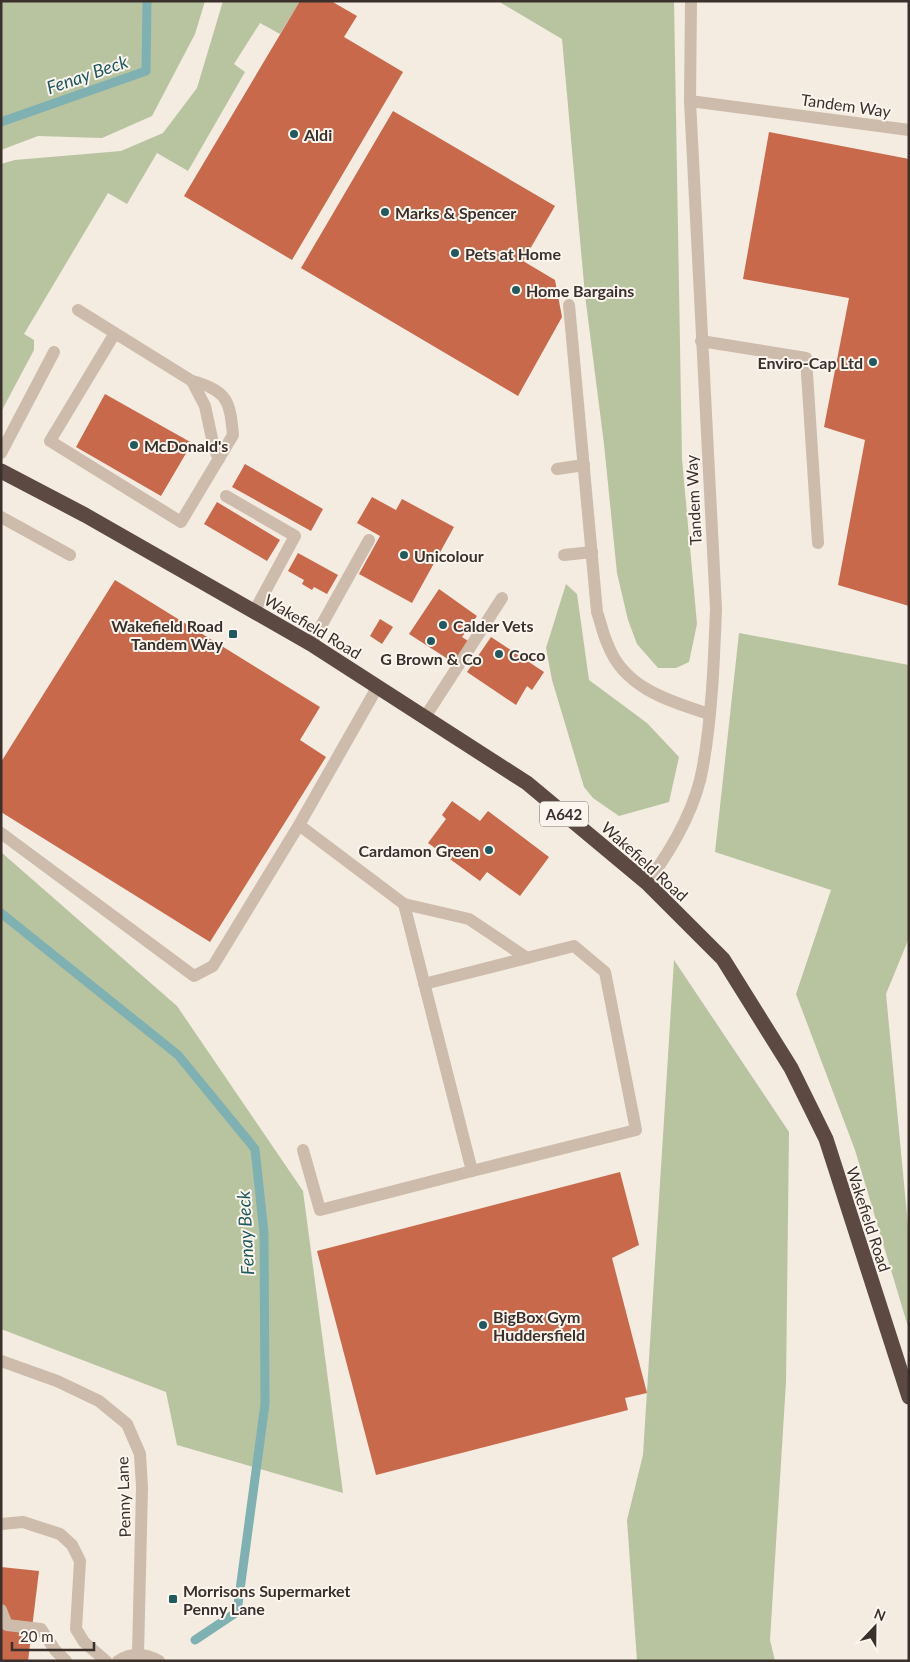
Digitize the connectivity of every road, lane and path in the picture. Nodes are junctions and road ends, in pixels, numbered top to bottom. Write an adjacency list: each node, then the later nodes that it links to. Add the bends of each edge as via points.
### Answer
1 (691, 1): 2 (street, Tandem Way)
2 (690, 101): 3 (street, Tandem Way); 7 (street, Tandem Way)
3 (909, 130)
4 (568, 305): 12 (street)
5 (78, 310): 6 (street)
6 (115, 334): 9 (street); 11 (street, via 50,441 182,522)
7 (701, 341): 18 (street, via 806,358); 26 (street, Tandem Way, via 716,609)
8 (54, 352): 10 (street)
9 (192, 380): 11 (street, via 205,406); 11 (street, via 210,385 225,396 233,435)
10 (1, 453)
11 (219, 459)
12 (584, 465): 13 (street); 19 (street)
13 (557, 469)
14 (1, 471): 23 (highway, Wakefield Road / A642)
15 (226, 496): 23 (street, via 294,536)
16 (1, 517): 20 (street)
17 (369, 540): 24 (street)
18 (818, 543)
19 (592, 552): 21 (street); 26 (street, via 597,612 608,646 621,668 641,687 662,698)
20 (70, 555)
21 (564, 555)
22 (502, 598): 27 (street)
23 (254, 612): 24 (highway, Wakefield Road / A642)
24 (311, 644): 25 (highway, Wakefield Road / A642)
25 (378, 686): 27 (highway, Wakefield Road / A642); 28 (street)
26 (709, 714): 30 (street, Tandem Way, via 703,767 690,808 670,853)
27 (425, 717): 30 (highway, Wakefield Road / A642, via 527,783)
28 (299, 825): 29 (street, via 213,966 194,976); 31 (street)
29 (1, 833)
30 (647, 883): 37 (highway, Wakefield Road / A642, via 724,959 791,1068 826,1139)
31 (404, 904): 32 (street, via 469,919); 33 (street)
32 (527, 958): 33 (street); 35 (street, via 574,946 605,972 636,1130)
33 (424, 984): 35 (street)
34 (303, 1150): 35 (street, via 320,1210)
35 (472, 1171)
36 (1, 1361): 40 (street, Penny Lane, via 57,1381 99,1401 127,1424 140,1454 142,1488)
37 (909, 1397)
38 (1, 1524): 42 (street, via 23,1522 60,1534 72,1545 80,1561 76,1629 84,1642)
39 (1, 1610): 41 (street, via 8,1625 41,1629)
40 (138, 1654): 43 (street); 44 (street, via 149,1655)
41 (66, 1661)
42 (106, 1661)
43 (118, 1661)
44 (159, 1661)

